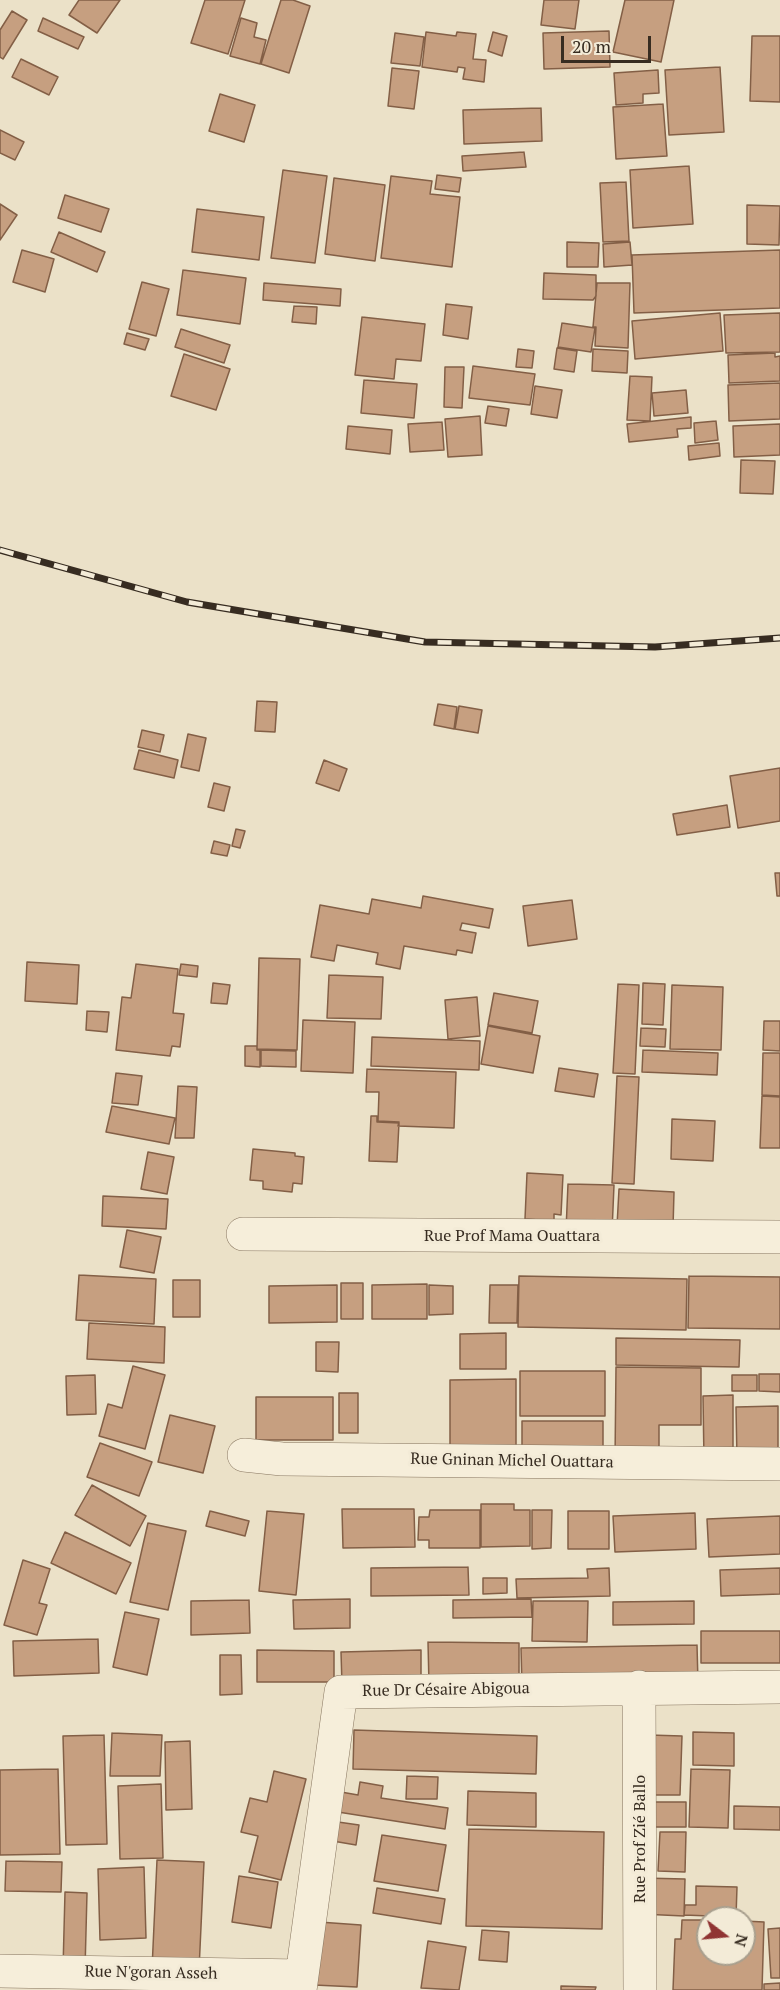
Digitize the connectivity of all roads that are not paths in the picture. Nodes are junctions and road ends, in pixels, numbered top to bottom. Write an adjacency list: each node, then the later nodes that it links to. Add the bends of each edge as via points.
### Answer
1 (243, 1234): 2 (street, Rue Prof Mama Ouattara)
2 (780, 1237)
3 (244, 1455): 4 (street, Rue Gninan Michel Ouattara, via 282,1459)
4 (780, 1464)
5 (639, 1687): 6 (street, Rue Dr Césaire Abigoua); 8 (street, Rue Dr Césaire Abigoua, via 341,1692); 9 (street, Rue Prof Zié Ballo)
6 (780, 1687)
7 (0, 1971): 8 (street, Rue N'goran Asseh)
8 (300, 1983)
9 (640, 1990)

